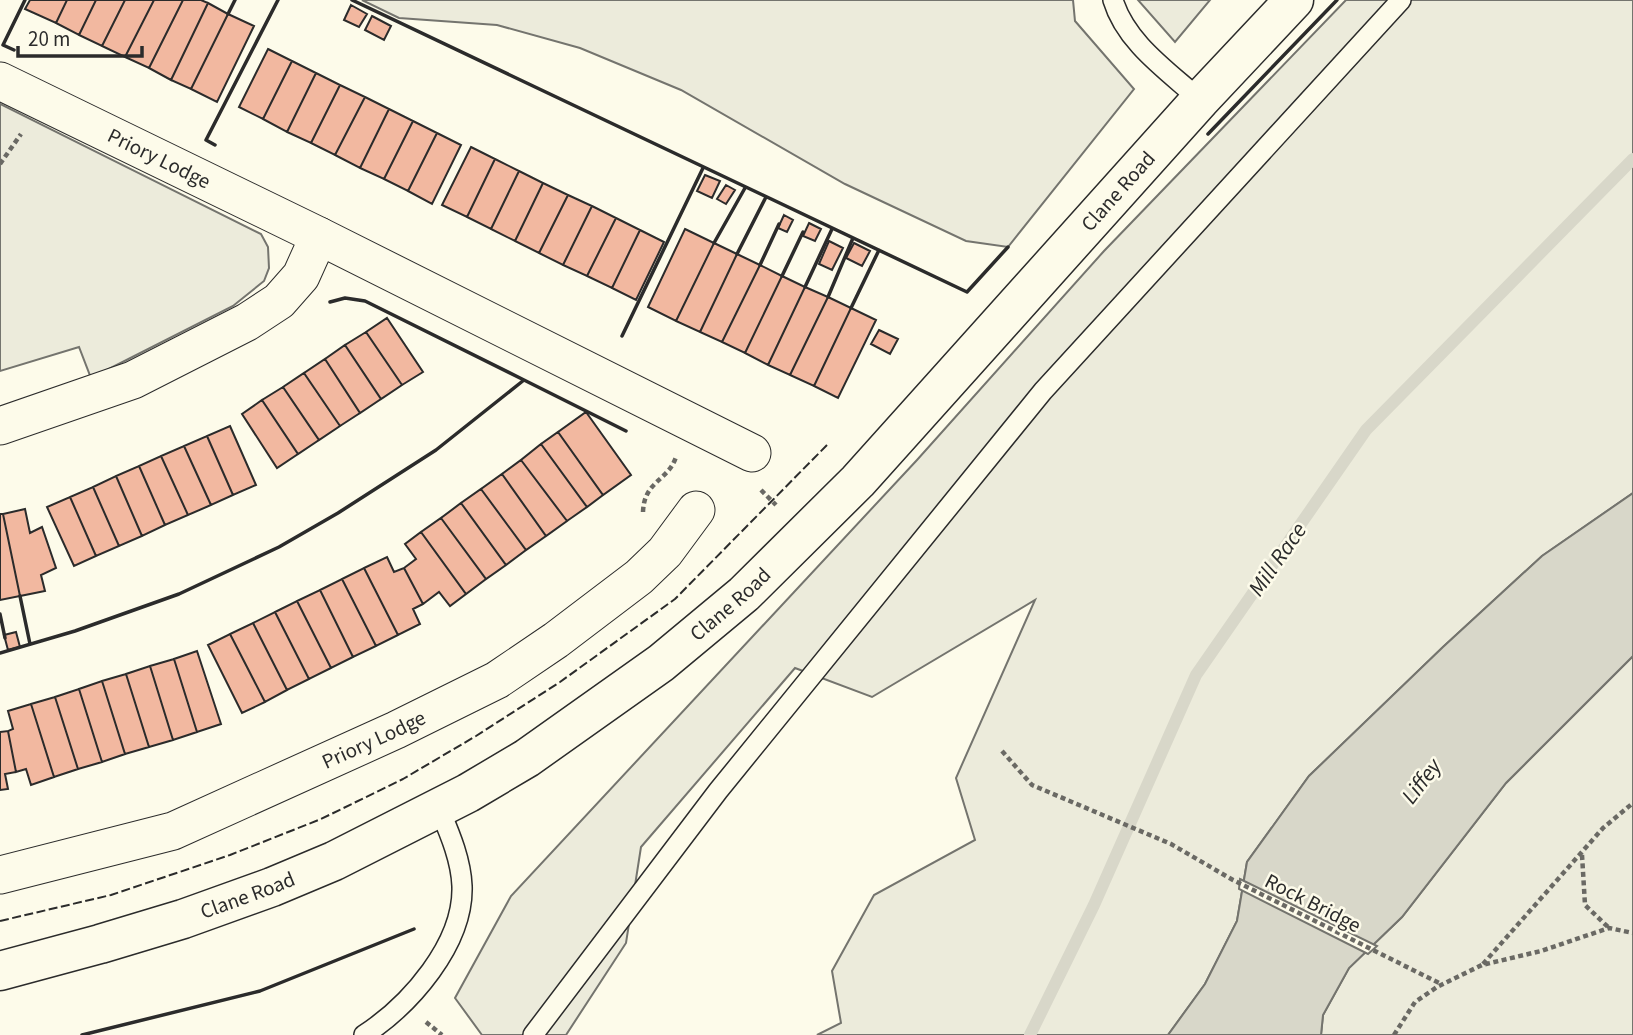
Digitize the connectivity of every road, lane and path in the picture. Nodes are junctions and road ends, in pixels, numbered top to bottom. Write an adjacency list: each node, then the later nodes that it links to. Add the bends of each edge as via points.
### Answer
1 (1112, 0): 5 (lane, via 1134,39)
2 (1294, 0): 5 (main road, Clane Road)
3 (1401, 0): 24 (lane, via 1043,391 718,791)
4 (0, 81): 6 (street, Priory Lodge)
5 (1200, 100): 12 (main road, Clane Road, via 858,481)
6 (319, 236): 7 (street, via 302,276 279,301 247,321 132,380); 9 (street, Priory Lodge)
7 (0, 426)
8 (671, 446): 11 (path, via 677,456 673,466 643,498)
9 (752, 453): 12 (path, via 779,471 760,491)
10 (696, 510): 17 (street, Priory Lodge, via 665,552 639,577 497,680 173,831)
11 (642, 517)
12 (806, 531): 15 (main road, Clane Road, via 744,594 661,663 527,758)
13 (1002, 751): 22 (path, Rock Bridge, via 1032,785 1171,844)
14 (1633, 803): 16 (path, via 1603,828)
15 (439, 808): 21 (main road, Clane Road, via 272,887 100,944); 23 (lane, via 453,841 462,886 458,914 444,952 417,989)
16 (1582, 854): 18 (path, via 1585,905); 20 (path)
17 (0, 875)
18 (1609, 928): 19 (path); 20 (path)
19 (1633, 933)
20 (1482, 965): 22 (path)
21 (0, 971)
22 (1441, 985): 25 (path, via 1415,1003)
23 (364, 1035)
24 (533, 1035)
25 (1394, 1035)

